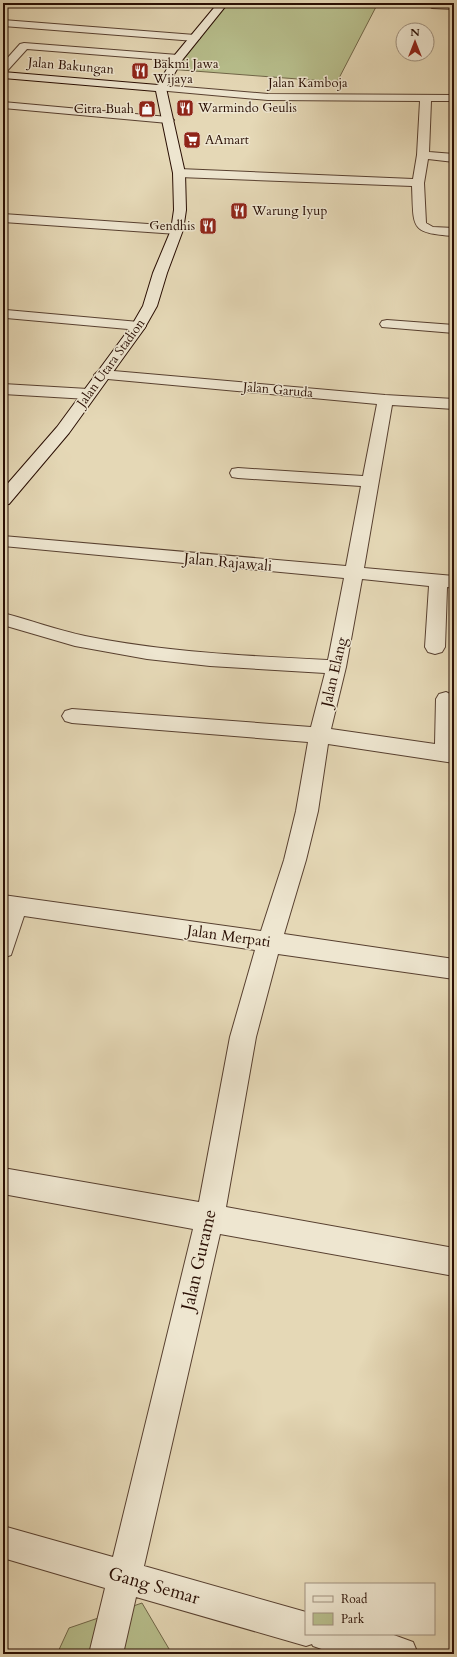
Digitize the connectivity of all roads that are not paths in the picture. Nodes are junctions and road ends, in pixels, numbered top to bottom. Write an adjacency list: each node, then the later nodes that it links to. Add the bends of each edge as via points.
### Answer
1 (223, 3): 5 (street)
2 (432, 5): 3 (street)
3 (454, 6)
4 (3, 23): 5 (street)
5 (195, 38): 6 (street)
6 (178, 58): 7 (street, via 24,46); 9 (street)
7 (3, 69)
8 (3, 75): 9 (street, Jalan Bakungan)
9 (161, 88): 10 (street, Jalan Kamboja, via 283,97); 13 (street, Jalan Utara Stadion)
10 (426, 97): 11 (street, Jalan Kamboja); 14 (street)
11 (454, 98)
12 (3, 105): 13 (street)
13 (168, 120): 16 (street, Jalan Utara Stadion)
14 (423, 155): 15 (street); 17 (street)
15 (454, 158)
16 (179, 173): 17 (street); 19 (street, Jalan Utara Stadion, via 180,210)
17 (418, 183): 20 (street, via 421,224 432,230)
18 (3, 218): 19 (street)
19 (177, 230): 23 (street, Jalan Utara Stadion, via 150,306)
20 (454, 232)
21 (6, 314): 23 (street)
22 (387, 324): 24 (street)
23 (139, 326): 25 (street, Jalan Utara Stadion)
24 (454, 329)
25 (102, 375): 27 (street, Jalan Utara Stadion); 28 (street, Jalan Garuda)
26 (3, 389): 27 (street)
27 (88, 394): 32 (street, Jalan Utara Stadion, via 62,430)
28 (385, 400): 29 (street, Jalan Garuda); 31 (street, Jalan Elang)
29 (454, 404)
30 (238, 472): 31 (street)
31 (371, 482): 34 (street, Jalan Elang)
32 (3, 500)
33 (3, 541): 34 (street, Jalan Rajawali)
34 (354, 573): 35 (street, Jalan Rajawali); 38 (street, Jalan Elang)
35 (446, 581): 37 (street)
36 (3, 619): 38 (street, via 85,642 132,650 213,661)
37 (435, 647)
38 (336, 667): 41 (street, Jalan Elang)
39 (446, 699): 42 (street)
40 (72, 716): 41 (street)
41 (319, 736): 42 (street); 44 (street, Jalan Elang, via 307,811)
42 (450, 754)
43 (9, 905): 44 (street, Jalan Merpati); 45 (street)
44 (270, 942): 46 (street, Jalan Merpati); 48 (street, Jalan Gurame, via 243,1037)
45 (3, 948)
46 (454, 969)
47 (3, 1181): 48 (street)
48 (210, 1218): 49 (street); 51 (street, Jalan Gurame)
49 (454, 1262)
50 (3, 1542): 51 (street, Gang Semar)
51 (124, 1578): 52 (street, Gang Semar); 54 (street, Jalan Gurame)
52 (305, 1629)
53 (329, 1635): 55 (street)
54 (106, 1654)
55 (401, 1654)

